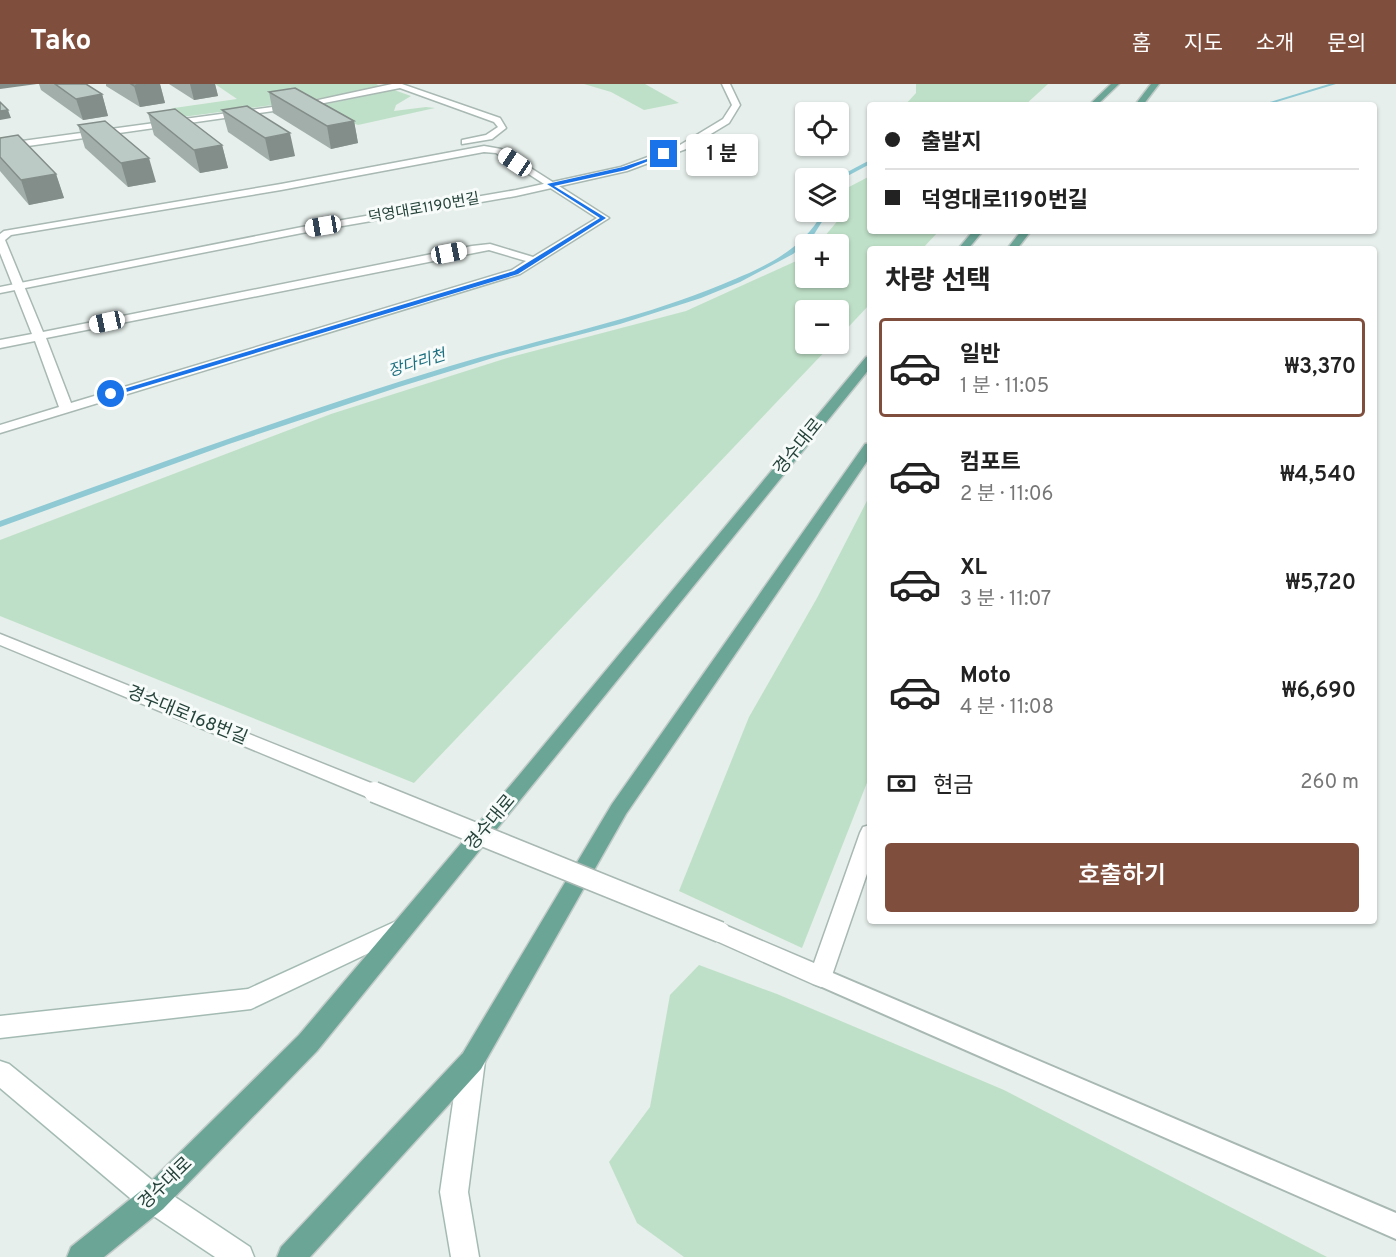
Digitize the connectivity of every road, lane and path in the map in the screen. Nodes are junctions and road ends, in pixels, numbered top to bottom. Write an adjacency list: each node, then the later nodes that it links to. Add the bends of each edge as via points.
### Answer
1 (726, 84): 8 (street, 덕영대로1190번길, via 736,105 726,121 683,147 624,169)
2 (1115, 84): 5 (main road)
3 (1155, 84): 6 (main road)
4 (399, 85): 7 (street, via 309,104); 9 (street, via 497,120 502,128 489,137 293,178)
5 (1096, 102)
6 (1142, 102)
7 (0, 147)
8 (549, 185): 12 (street, via 498,151 484,149 8,234); 15 (street, via 604,218); 16 (street, 덕영대로1190번길)
9 (0, 225)
10 (976, 234): 13 (main road)
11 (1024, 234): 14 (main road)
12 (0, 240): 16 (street)
13 (966, 246)
14 (1014, 246)
15 (535, 261): 18 (street, via 490,247 472,249); 21 (street, via 516,272)
16 (20, 286): 17 (street, 덕영대로1190번길); 18 (street)
17 (0, 290)
18 (39, 336): 19 (street); 21 (street)
19 (0, 344)
20 (867, 364): 26 (main road, 경수대로)
21 (66, 408): 22 (street)
22 (0, 429)
23 (867, 451): 29 (main road, via 619,809)
24 (0, 639): 27 (street, 경수대로168번길, bridge, via 720,932)
25 (867, 842): 27 (street)
26 (404, 927): 28 (street, via 251,999); 31 (main road, 경수대로, via 308,1043)
27 (821, 977): 32 (lane)
28 (0, 1027)
29 (472, 1061): 35 (main road); 36 (street, via 454,1192)
30 (0, 1072): 31 (street)
31 (153, 1199): 33 (main road, 경수대로); 34 (street)
32 (1396, 1226)
33 (81, 1257)
34 (240, 1257)
35 (291, 1257)
36 (465, 1257)

